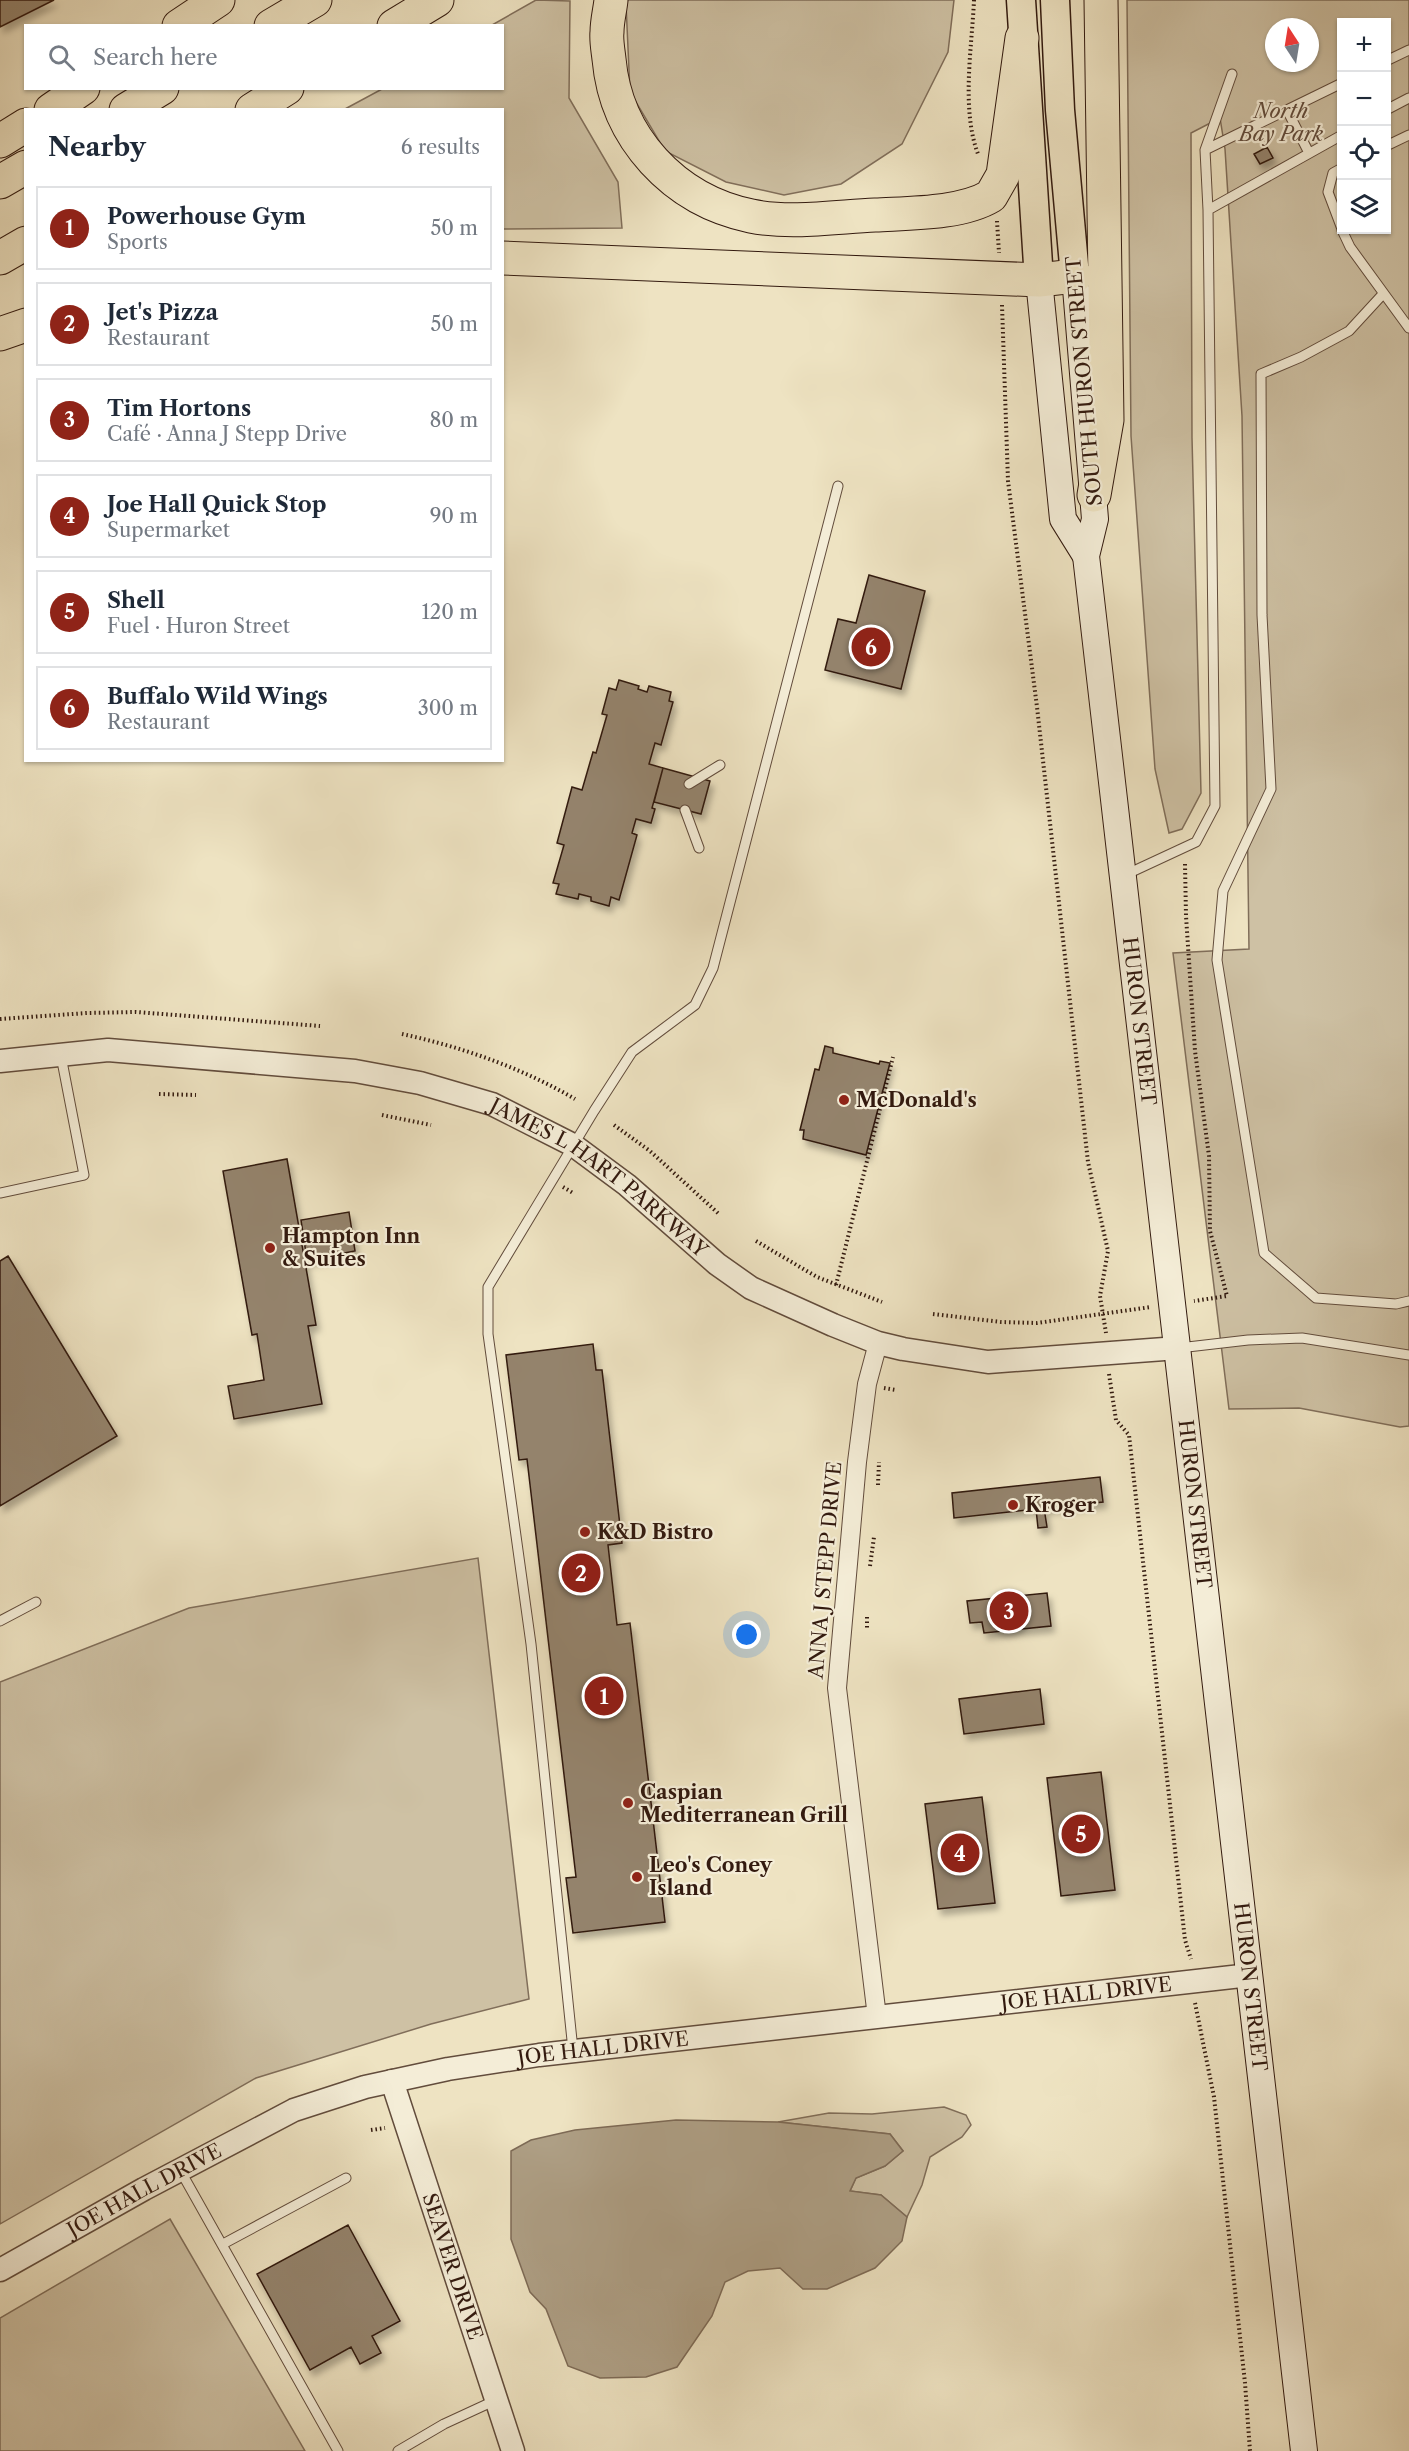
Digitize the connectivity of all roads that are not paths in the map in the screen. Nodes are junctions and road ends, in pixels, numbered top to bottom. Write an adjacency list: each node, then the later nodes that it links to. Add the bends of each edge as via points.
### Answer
1 (218, 0): 8 (highway)
2 (315, 0): 9 (highway)
3 (437, 0): 10 (highway)
4 (612, 0): 11 (highway, via 606,33 611,81 624,118 642,149 670,178 707,202 752,216 786,219 948,210 991,196 1003,175)
5 (1021, 0): 11 (main road, SOUTH HURON STREET)
6 (1054, 0): 41 (main road, SOUTH HURON STREET)
7 (1101, 0): 48 (highway, via 1107,420)
8 (182, 24)
9 (274, 24)
10 (397, 24)
11 (1022, 38): 42 (main road, SOUTH HURON STREET)
12 (1409, 50): 13 (lane)
13 (1391, 59)
14 (1232, 74): 30 (lane)
15 (1337, 85): 24 (lane)
16 (80, 90): 21 (highway)
17 (159, 90): 22 (highway)
18 (284, 90): 23 (highway)
19 (1409, 98): 20 (lane)
20 (1391, 107)
21 (54, 108)
22 (129, 108)
23 (255, 108)
24 (1287, 110): 30 (lane); 31 (lane)
25 (24, 126): 28 (highway)
26 (1409, 135): 29 (lane)
27 (1337, 137): 31 (lane)
28 (0, 141)
29 (1391, 144)
30 (1205, 150): 35 (lane)
31 (1309, 153): 35 (lane)
32 (24, 169): 34 (highway)
33 (1337, 170): 36 (lane, via 1328,192)
34 (0, 182)
35 (1208, 210): 54 (lane, via 1215,806 1196,842)
36 (1337, 216)
37 (1344, 234): 43 (lane)
38 (24, 244): 39 (highway)
39 (0, 258)
40 (504, 258): 42 (highway)
41 (1075, 276): 42 (highway); 48 (main road, SOUTH HURON STREET)
42 (1039, 280): 49 (main road, SOUTH HURON STREET, via 1064,519)
43 (1383, 294): 45 (lane); 59 (lane, via 1349,331 1261,374 1262,615 1271,789 1223,891 1217,960 1264,1252 1316,1298 1396,1304)
44 (24, 326): 46 (highway)
45 (1409, 328)
46 (0, 334)
47 (838, 486): 57 (lane, via 713,968 695,1005 632,1052)
48 (1094, 495): 49 (main road, SOUTH HURON STREET, via 1095,519)
49 (1086, 556): 54 (main road, HURON STREET)
50 (720, 765): 51 (lane)
51 (689, 784)
52 (685, 810): 53 (lane)
53 (699, 848)
54 (1123, 876): 61 (main road, HURON STREET)
55 (61, 1054): 56 (street, JAMES L HART PARKWAY); 57 (street, JAMES L HART PARKWAY, via 108,1050 154,1053 376,1075 492,1104); 58 (lane, via 84,1175)
56 (0, 1060)
57 (573, 1145): 60 (street, JAMES L HART PARKWAY, via 750,1288); 67 (lane, via 488,1287 488,1334 531,1644)
58 (0, 1193)
59 (1409, 1301)
60 (878, 1343): 61 (street, JAMES L HART PARKWAY, via 988,1362); 66 (street, ANNA J STEPP DRIVE, via 867,1384 857,1462 837,1688)
61 (1178, 1348): 62 (lane, via 1302,1338); 65 (main road, HURON STREET)
62 (1409, 1355)
63 (36, 1602): 64 (lane)
64 (0, 1621)
65 (1250, 1975): 66 (street, JOE HALL DRIVE); 77 (main road, HURON STREET)
66 (877, 2017): 67 (street, JOE HALL DRIVE)
67 (573, 2051): 68 (street, JOE HALL DRIVE)
68 (392, 2081): 69 (street, JOE HALL DRIVE, via 294,2110); 73 (street, SEAVER DRIVE)
69 (180, 2170): 71 (lane); 72 (street, JOE HALL DRIVE)
70 (346, 2178): 71 (lane)
71 (223, 2244): 74 (lane)
72 (0, 2270)
73 (496, 2400): 75 (lane); 76 (street, SEAVER DRIVE)
74 (338, 2451)
75 (398, 2451)
76 (513, 2451)
77 (1304, 2451)

